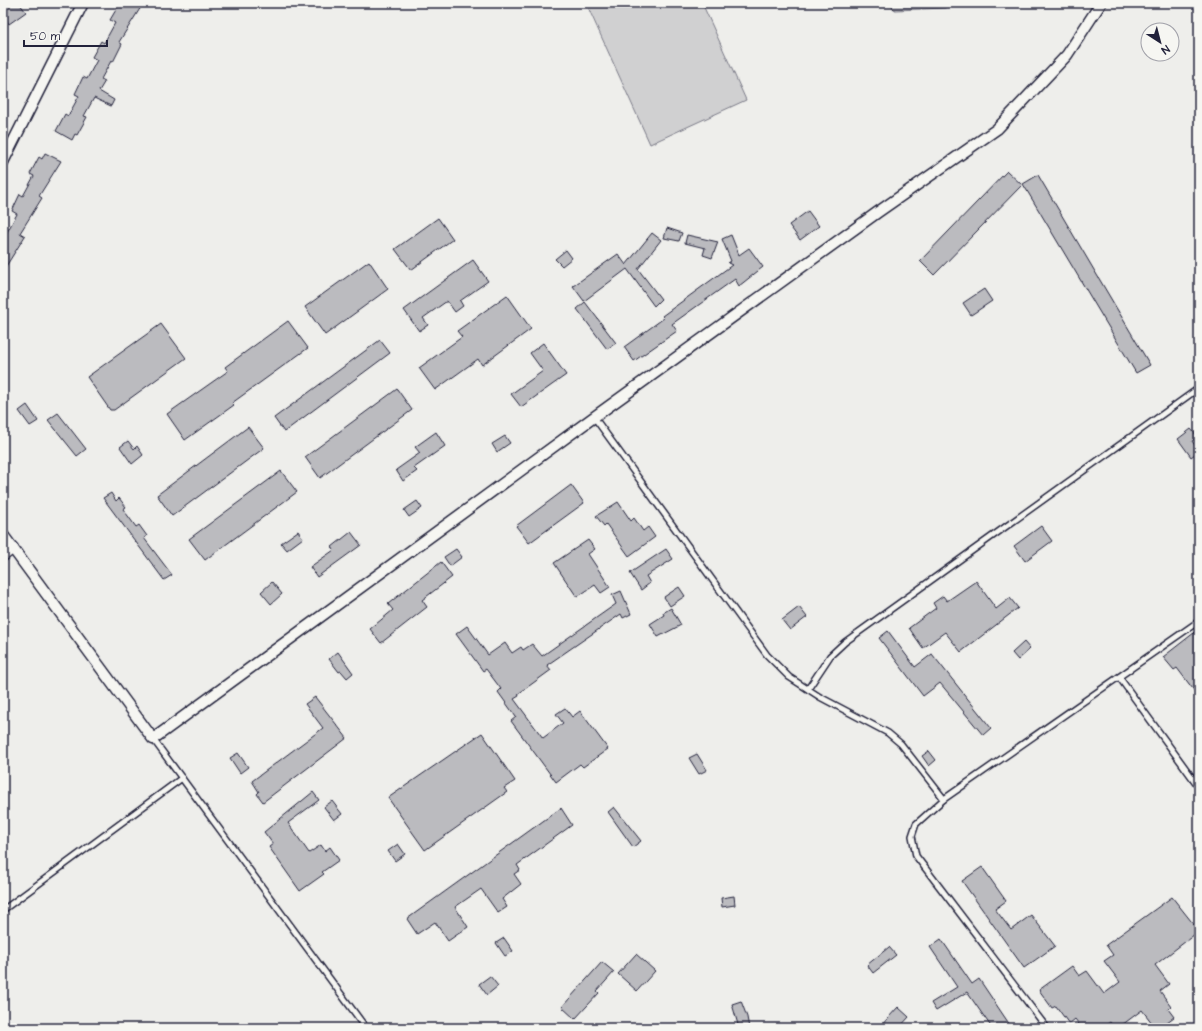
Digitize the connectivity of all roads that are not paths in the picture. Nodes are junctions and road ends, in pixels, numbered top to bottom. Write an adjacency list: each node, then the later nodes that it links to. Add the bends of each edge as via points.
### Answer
1 (83, 3): 3 (street)
2 (1101, 3): 5 (street, via 1067,55 997,129)
3 (3, 162)
4 (1199, 388): 11 (lane, via 844,642 830,656)
5 (594, 417): 11 (lane, via 767,655 789,677); 12 (street)
6 (3, 535): 7 (street)
7 (13, 548): 8 (street); 12 (street)
8 (3, 556)
9 (1199, 621): 10 (lane)
10 (1119, 677): 14 (lane); 15 (lane)
11 (808, 689): 15 (lane, via 888,733 901,744)
12 (153, 739): 13 (lane)
13 (182, 778): 16 (lane); 17 (lane)
14 (1199, 787)
15 (944, 799): 18 (lane, via 916,824 912,836 916,856)
16 (3, 910)
17 (366, 1028)
18 (1047, 1028)

